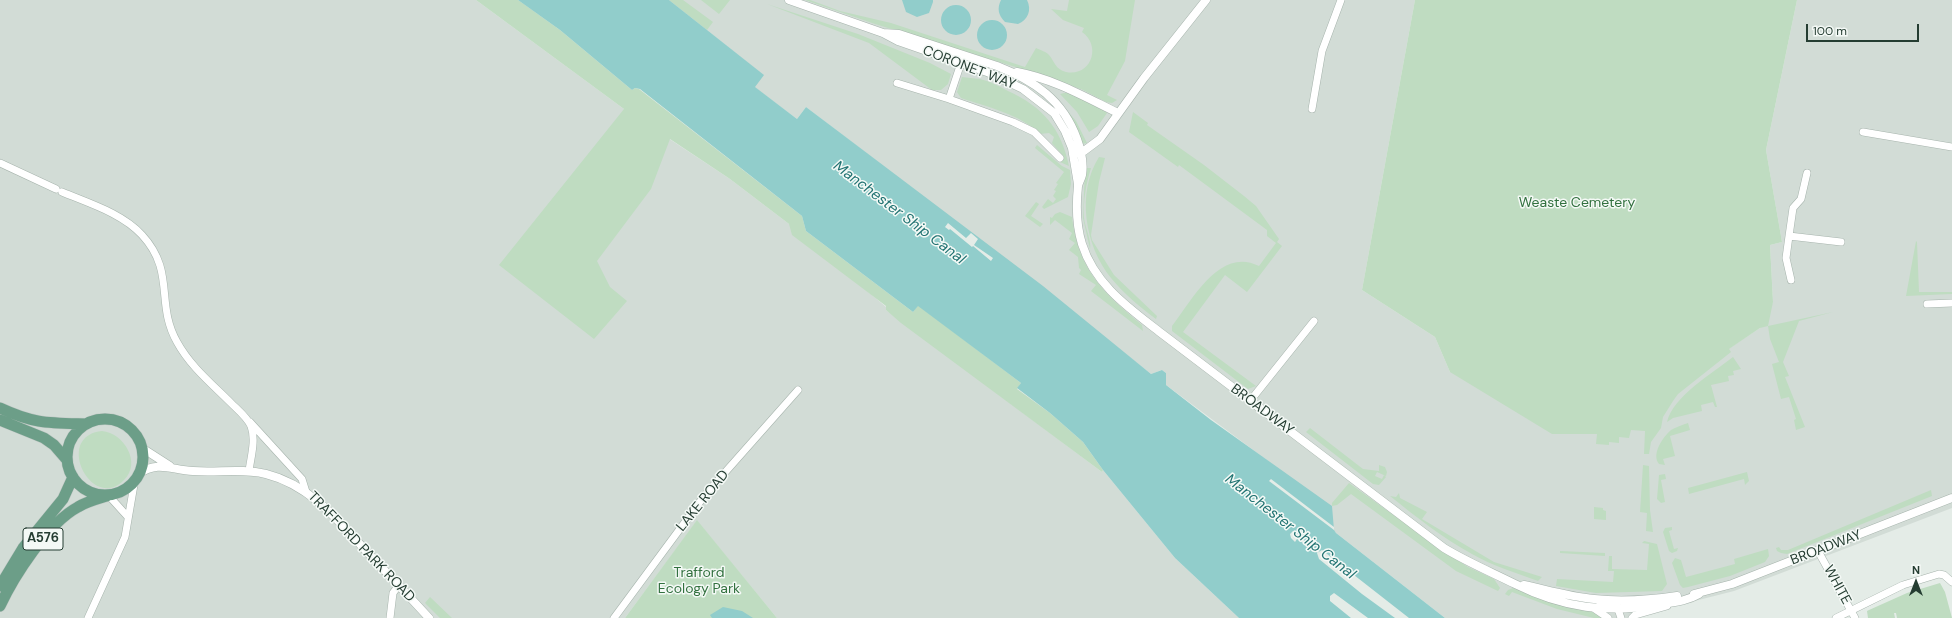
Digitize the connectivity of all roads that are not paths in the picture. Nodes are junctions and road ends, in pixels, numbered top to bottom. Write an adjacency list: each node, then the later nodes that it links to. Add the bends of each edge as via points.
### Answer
1 (789, 0): 4 (street, CORONET WAY, via 883,33 898,41)
2 (1206, 0): 12 (street)
3 (1341, 0): 10 (street, via 1322,51)
4 (962, 59): 5 (street, CORONET WAY); 9 (street); 11 (street, CORONET WAY, via 1018,87)
5 (1011, 71): 7 (street); 8 (street, CORONET WAY)
6 (897, 83): 9 (street)
7 (1065, 87): 8 (street); 12 (street)
8 (1051, 97): 11 (street); 15 (street, CORONET WAY, via 1068,118)
9 (949, 99): 16 (street, via 1034,132)
10 (1312, 109)
11 (1054, 113): 15 (street, CORONET WAY)
12 (1118, 113): 15 (street, via 1100,139)
13 (1863, 132): 14 (street)
14 (1952, 147)
15 (1077, 153): 19 (street, CORONET WAY, via 1082,176)
16 (1060, 158)
17 (0, 163): 30 (street, TRAFFORD PARK ROAD, via 115,216 141,234 152,247 162,268 167,318 177,343 195,367)
18 (1807, 173): 20 (street, via 1801,199 1793,208)
19 (1078, 184): 27 (street, BROADWAY, via 1078,228 1086,253 1098,277 1128,308)
20 (1789, 236): 21 (street); 22 (street, via 1786,258)
21 (1841, 242)
22 (1791, 280)
23 (1952, 303): 24 (street)
24 (1927, 304)
25 (1314, 321): 27 (street)
26 (798, 390): 57 (street, LAKE ROAD, via 706,495)
27 (1250, 401): 44 (street, BROADWAY, via 1444,548)
28 (0, 408): 31 (main road, via 45,423)
29 (0, 420): 33 (main road, via 44,438)
30 (248, 420): 35 (street, via 253,445); 38 (street, TRAFFORD PARK ROAD, via 302,479)
31 (86, 424): 32 (main road, via 108,419 119,422 137,437); 33 (main road, via 74,435 68,447)
32 (142, 448): 34 (street); 37 (main road, via 141,466)
33 (67, 460): 36 (main road)
34 (172, 468): 35 (street, via 193,471); 37 (street, via 152,467)
35 (249, 471): 38 (street, via 282,479)
36 (73, 477): 39 (main road, via 86,490); 46 (main road, A576, via 63,499 23,548)
37 (137, 477): 39 (main road, A576, via 126,489); 41 (street)
38 (306, 492): 45 (street, TRAFFORD PARK ROAD, via 334,516)
39 (108, 496): 41 (street); 50 (main road, A576, via 78,507 59,521 32,555)
40 (1952, 498): 42 (street, BROADWAY)
41 (128, 517): 54 (street, via 125,537)
42 (1818, 551): 48 (street, BROADWAY); 53 (street, WHITE)
43 (1952, 582): 53 (street, via 1939,574 1903,585)
44 (1516, 584): 47 (street, BROADWAY); 51 (street, BROADWAY, via 1534,594)
45 (399, 585): 55 (street, via 391,598); 56 (street, TRAFFORD PARK ROAD)
46 (0, 586)
47 (1535, 588): 48 (street, BROADWAY, via 1575,596 1616,600); 52 (street, BROADWAY, via 1538,592 1548,595 1616,605)
48 (1699, 594): 49 (street, BROADWAY)
49 (1690, 599): 52 (street, BROADWAY, via 1638,609); 60 (street, BROADWAY)
50 (0, 606)
51 (1595, 609): 52 (street, BROADWAY); 58 (street)
52 (1618, 610): 59 (street)
53 (1850, 610): 61 (street); 62 (street, WHITE)
54 (88, 618)
55 (390, 618)
56 (430, 618)
57 (614, 618)
58 (1608, 618)
59 (1621, 618)
60 (1632, 618)
61 (1836, 618)
62 (1855, 618)

